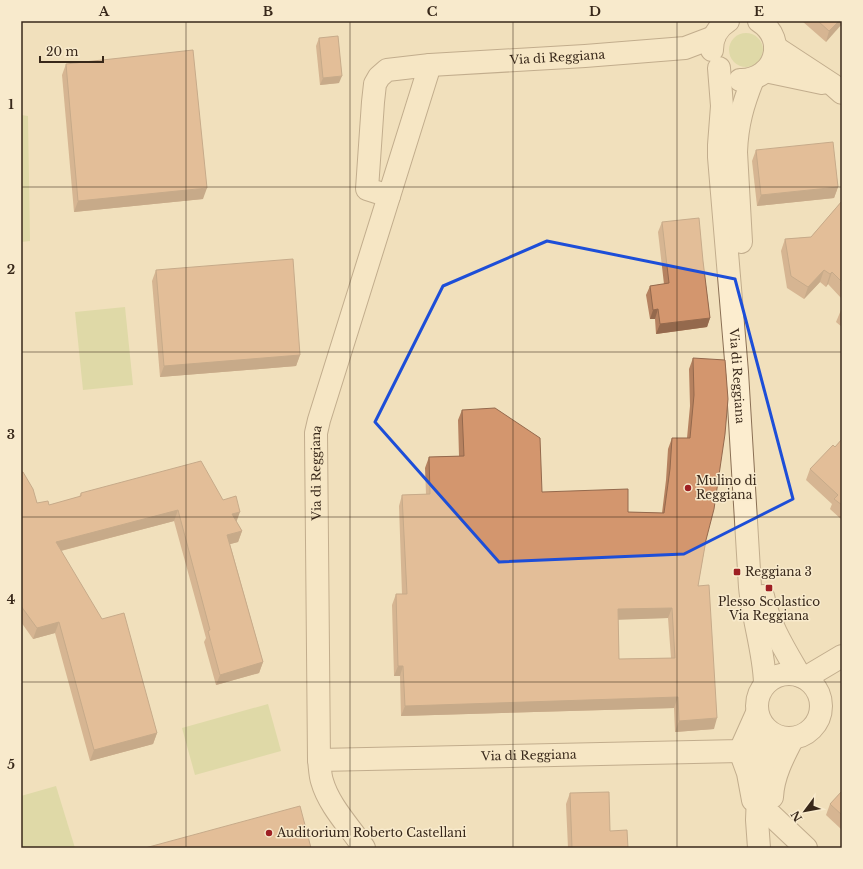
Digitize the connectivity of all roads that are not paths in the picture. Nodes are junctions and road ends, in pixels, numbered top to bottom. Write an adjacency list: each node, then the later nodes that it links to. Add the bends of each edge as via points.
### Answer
1 (759, 21): 3 (street, via 771,33)
2 (719, 38): 4 (street, Via di Reggiana, via 686,48); 5 (street, via 726,75 744,80); 11 (street, Via di Reggiana, via 722,106 719,157 737,372 750,587)
3 (775, 47): 5 (street, Via di Reggiana, via 773,59); 6 (street)
4 (430, 65): 7 (street, Via di Reggiana); 7 (street, Via di Reggiana, via 387,70 375,84 367,189)
5 (759, 75): 6 (street); 10 (street, Via di Reggiana, via 740,112 736,152 762,588 769,618)
6 (839, 84)
7 (389, 196): 17 (street, Via di Reggiana, via 316,433)
8 (842, 656): 10 (street)
9 (842, 665): 12 (street)
10 (803, 677): 11 (street, via 784,674); 12 (street, Via di Reggiana, via 814,686)
11 (766, 683): 13 (street, via 758,697)
12 (819, 696): 14 (street, via 821,711 818,721 807,733)
13 (757, 713): 15 (street); 16 (street)
14 (793, 738): 15 (street, Via di Reggiana, via 778,737); 18 (street, via 774,780)
15 (767, 740): 16 (street, Via di Reggiana); 18 (street, via 758,796)
16 (740, 751): 17 (street, Via di Reggiana); 18 (street)
17 (319, 760): 19 (street, Via di Reggiana, via 325,790)
18 (764, 818): 20 (street); 21 (street); 22 (street)
19 (364, 848)
20 (759, 848)
21 (769, 848)
22 (806, 848)

